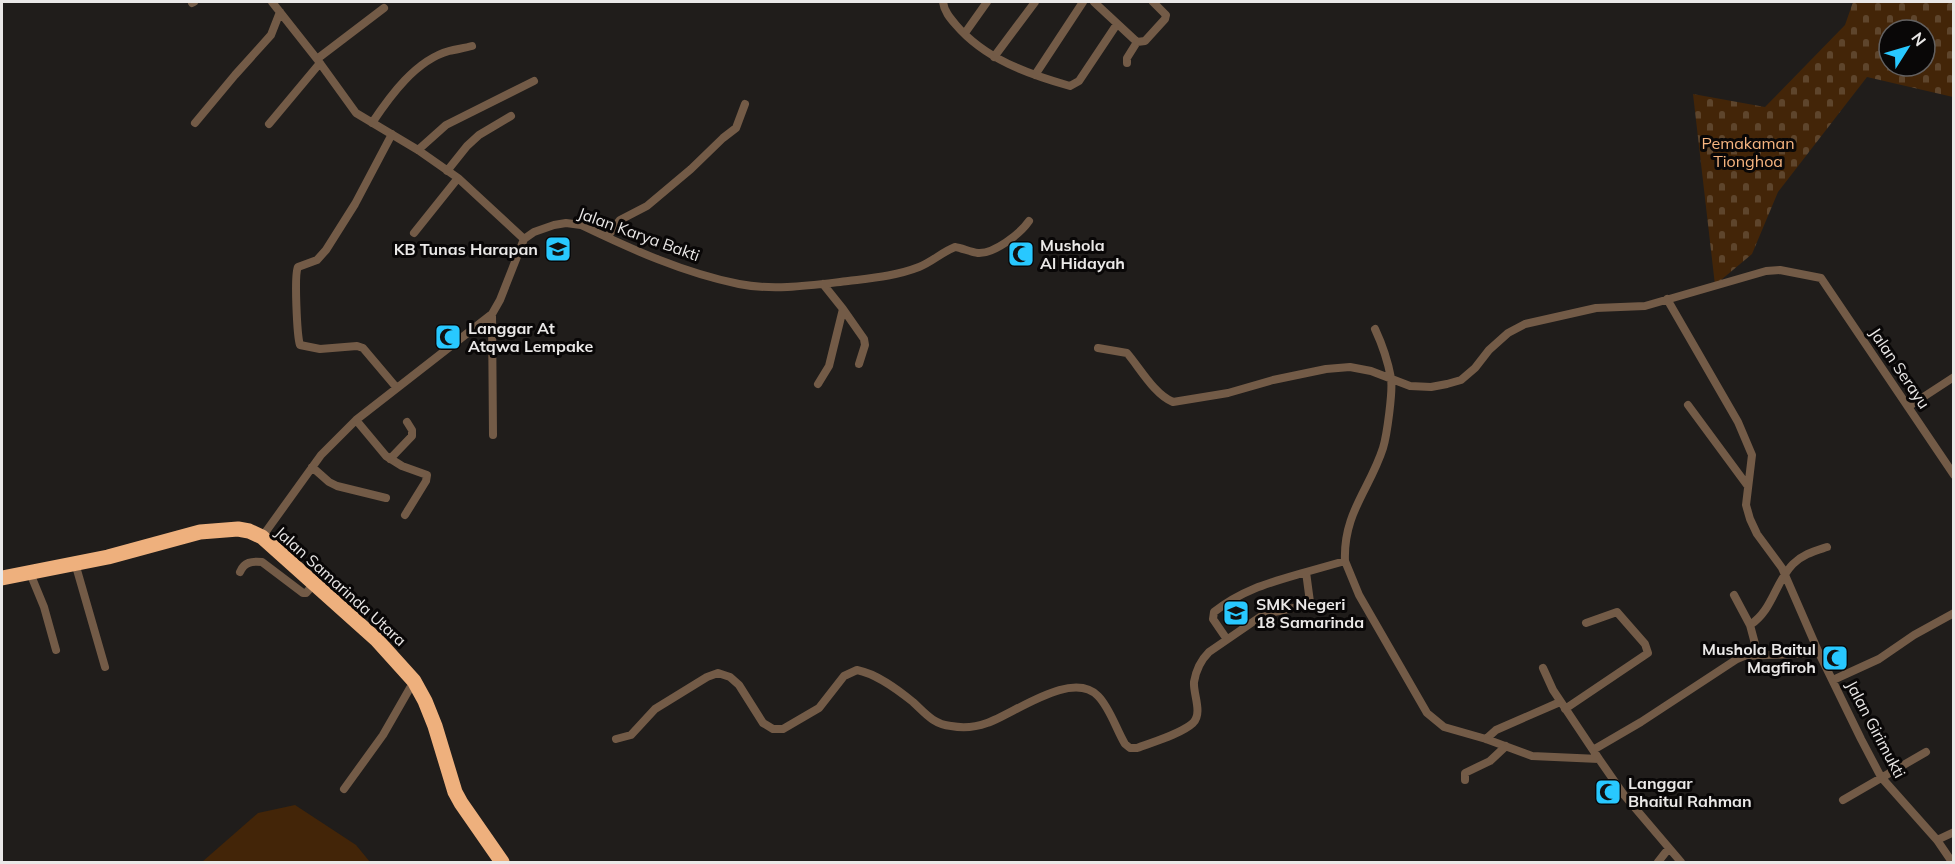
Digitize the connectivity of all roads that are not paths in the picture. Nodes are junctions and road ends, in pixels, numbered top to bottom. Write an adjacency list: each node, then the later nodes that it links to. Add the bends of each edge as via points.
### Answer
1 (272, 2): 9 (street)
2 (943, 2): 11 (street, via 943,8)
3 (987, 2): 11 (street)
4 (1035, 2): 14 (street)
5 (1083, 2): 17 (street)
6 (1094, 2): 10 (street)
7 (1153, 2): 12 (street, via 1164,11 1165,19 1145,41)
8 (384, 8): 15 (street)
9 (280, 12): 15 (street); 21 (street, via 271,35)
10 (1117, 24): 12 (street); 17 (street, via 1077,83 1070,86)
11 (964, 33): 14 (street)
12 (1137, 42): 16 (street)
13 (472, 46): 22 (street, via 450,50 423,64)
14 (994, 57): 17 (street)
15 (319, 61): 22 (street, via 353,110); 23 (street)
16 (1127, 63)
17 (1035, 75)
18 (534, 81): 25 (street, via 446,125)
19 (745, 104): 30 (street, via 736,128 647,206 620,220)
20 (511, 116): 26 (street, via 479,135)
21 (195, 123)
22 (372, 123): 24 (street)
23 (269, 124)
24 (392, 134): 25 (street); 42 (street, via 326,250 317,260 298,267 296,276 300,345 320,349 363,348)
25 (418, 150): 26 (street)
26 (447, 171): 27 (street)
27 (458, 178): 29 (street); 31 (street)
28 (1029, 221): 32 (street, Jalan Karya Bakti, via 1018,234 979,253 955,247 900,273)
29 (414, 233)
30 (608, 237): 31 (street, Jalan Karya Bakti, via 566,223); 32 (street, Jalan Karya Bakti, via 679,266 740,284)
31 (524, 239): 35 (street)
32 (823, 284): 34 (street)
33 (1666, 299): 40 (street, via 1645,306 1578,311 1525,324 1508,333 1461,380 1431,387); 44 (street, Jalan Serayu, via 1766,271 1821,278); 51 (street, Jalan Girimukti, via 1744,435 1752,455)
34 (843, 309): 38 (street, via 865,342); 41 (street, via 829,366)
35 (492, 314): 42 (street); 47 (street)
36 (1375, 330): 40 (street)
37 (1098, 348): 40 (street, via 1126,352 1157,390 1173,402 1326,369 1350,367)
38 (859, 364)
39 (1953, 377): 44 (street)
40 (1391, 380): 56 (street, via 1383,447 1355,506 1344,544)
41 (818, 384)
42 (396, 387): 45 (street)
43 (1688, 405): 51 (street)
44 (1908, 407): 50 (street, Jalan Serayu)
45 (356, 420): 48 (street); 49 (street)
46 (407, 422): 48 (street, via 412,436)
47 (494, 435)
48 (390, 459): 53 (street, via 427,476)
49 (312, 466): 52 (street, via 337,486); 54 (street)
50 (1953, 475)
51 (1748, 485): 61 (street, Jalan Girimukti, via 1746,505 1757,534)
52 (386, 498)
53 (405, 515)
54 (262, 537): 57 (highway, Jalan Samarinda Utara, via 238,529 200,532); 63 (highway, Jalan Samarinda Utara)
55 (1827, 547): 61 (street, via 1802,557)
56 (1345, 561): 58 (street); 77 (street, via 1359,595 1426,713 1444,727)
57 (75, 563): 59 (highway, Jalan Samarinda Utara); 72 (street)
58 (1306, 572): 68 (street, via 1308,605 1269,613); 68 (street, via 1249,589 1214,612 1213,619)
59 (30, 573): 62 (highway, Jalan Samarinda Utara); 69 (street)
60 (240, 573): 63 (street, via 244,565 256,561 303,593)
61 (1785, 573): 67 (street, via 1764,613); 70 (street, Jalan Girimukti)
62 (2, 578)
63 (314, 584): 75 (highway, Jalan Samarinda Utara, via 377,640)
64 (1734, 595): 67 (street)
65 (1953, 613): 74 (street, via 1879,659)
66 (1586, 623): 76 (street, via 1617,612 1645,644 1648,653)
67 (1750, 625): 71 (street)
68 (1226, 638): 78 (street, via 1198,667 1194,722 1137,748 1125,744 1102,701 1087,689 1059,690 985,724 950,726 930,719 903,694 857,670 843,676 819,708 783,729 763,723 739,685 718,673 655,709 631,735)
69 (56, 650)
70 (1819, 653): 71 (street); 74 (street, Jalan Girimukti)
71 (1758, 655): 80 (street, via 1737,659)
72 (105, 667)
73 (1542, 668): 76 (street)
74 (1833, 680): 83 (street, Jalan Girimukti)
75 (414, 681): 85 (street, via 383,735); 90 (highway, Jalan Samarinda Utara, via 435,726 455,792)
76 (1563, 706): 77 (street, via 1496,730); 80 (street)
77 (1486, 738): 79 (street)
78 (616, 739)
79 (1506, 746): 82 (street, via 1541,758); 84 (street, via 1486,764 1465,773)
80 (1593, 750): 82 (street)
81 (1926, 752): 83 (street)
82 (1599, 759): 89 (street)
83 (1881, 777): 86 (street); 88 (street, Jalan Girimukti)
84 (1466, 780)
85 (344, 789)
86 (1843, 800)
87 (1953, 832): 88 (street)
88 (1937, 840): 93 (street, Jalan Girimukti)
89 (1669, 848): 91 (street); 92 (street)
90 (502, 862)
91 (1659, 862)
92 (1681, 862)
93 (1952, 862)

